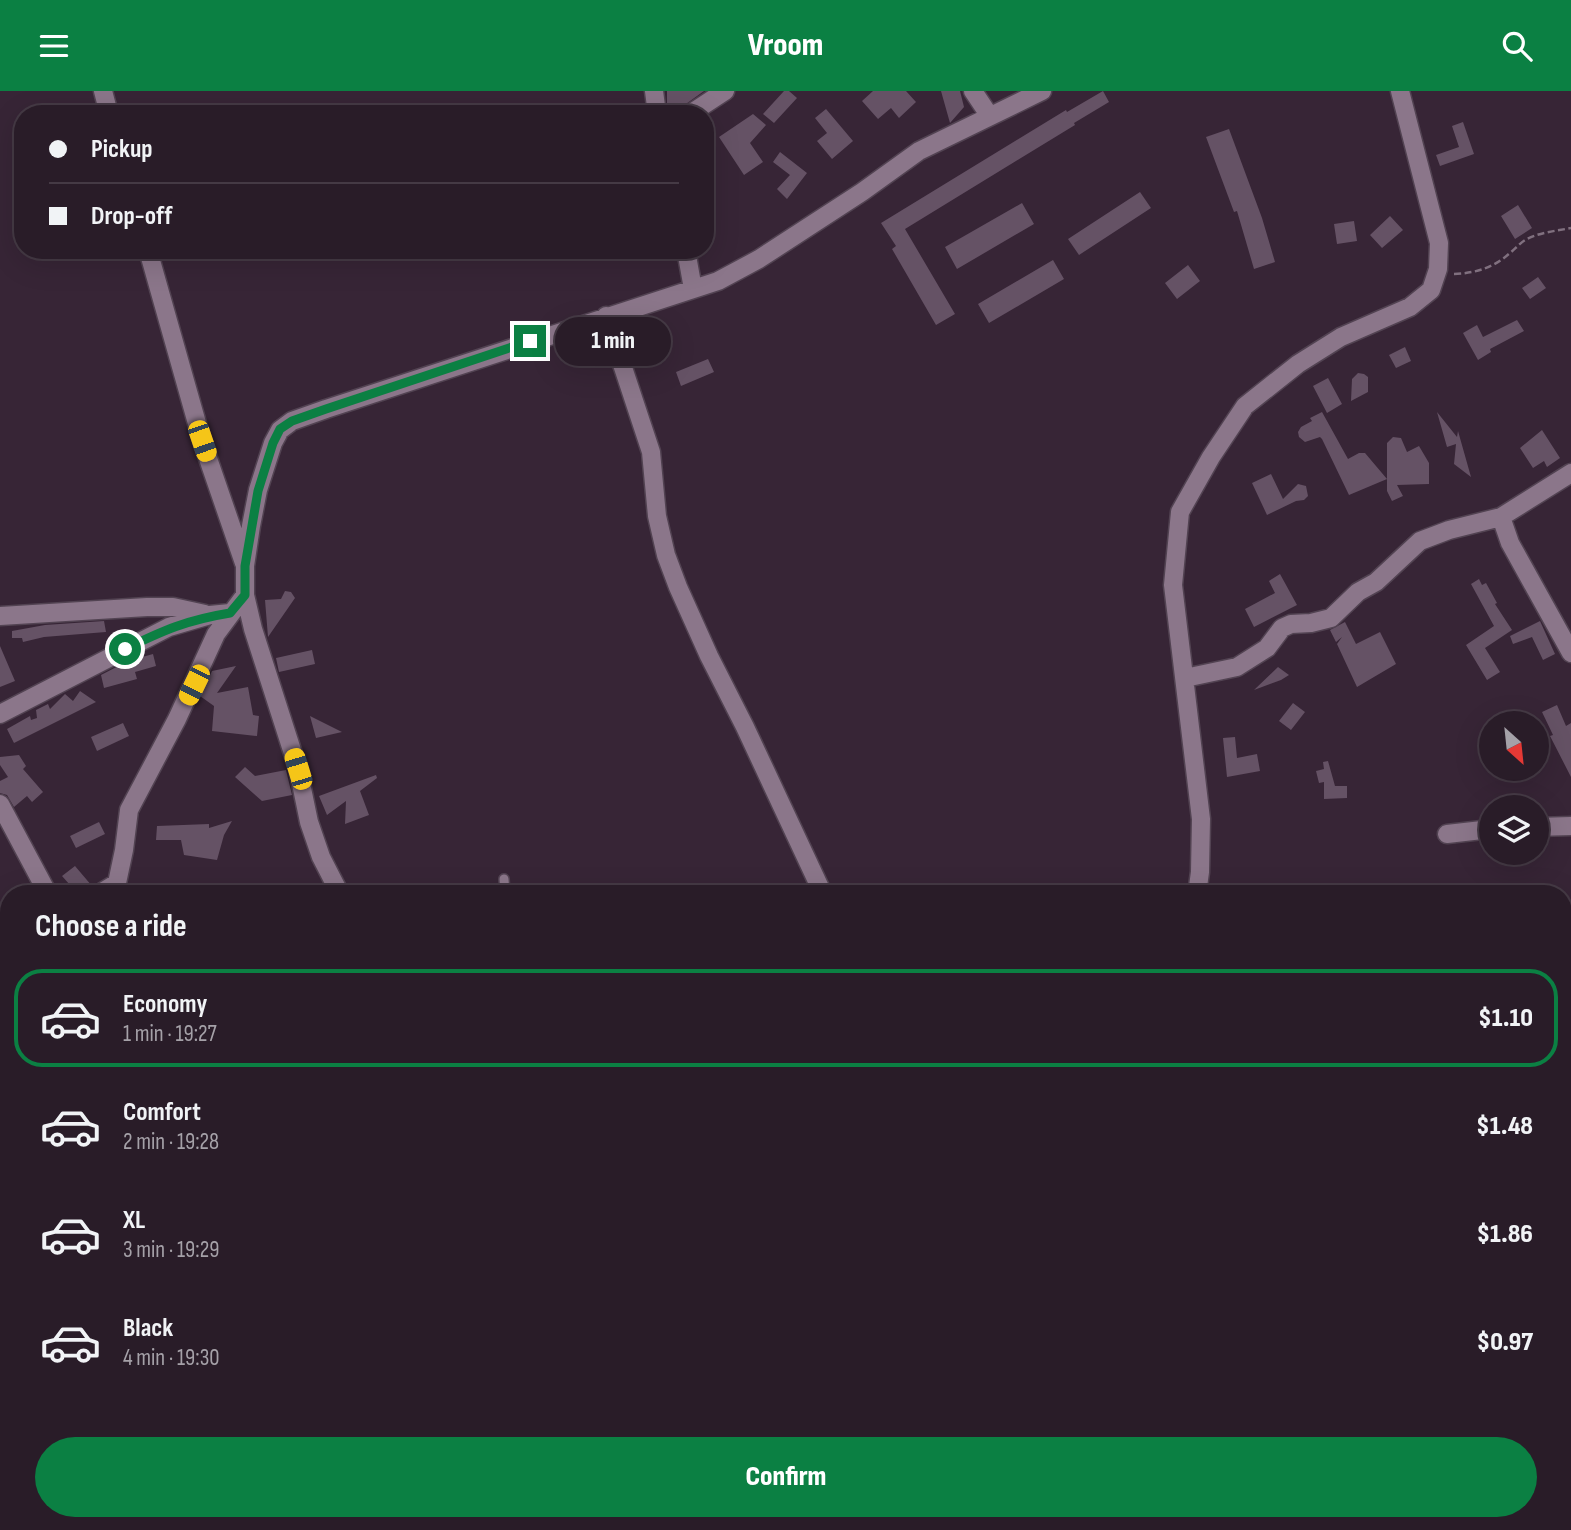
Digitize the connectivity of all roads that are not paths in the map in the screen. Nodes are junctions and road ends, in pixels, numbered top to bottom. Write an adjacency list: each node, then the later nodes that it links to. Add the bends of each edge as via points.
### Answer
1 (725, 91): 5 (street)
2 (974, 91): 6 (street)
3 (1042, 91): 6 (street)
4 (1400, 91): 19 (street, via 1439,243 1431,290 1410,307 1341,337 1298,364 1245,406 1211,457 1180,512 1175,549 1173,585)
5 (704, 105)
6 (989, 115): 9 (street, via 919,151 759,259)
7 (151, 259): 13 (street, via 202,441)
8 (688, 259): 9 (street)
9 (693, 289): 10 (street)
10 (606, 316): 13 (street, via 292,421 280,429 258,491); 31 (street, via 651,452 666,555)
11 (1571, 474): 12 (street)
12 (1501, 517): 18 (street, via 1510,543); 19 (street, via 1420,541 1331,618 1282,628 1267,648 1237,667)
13 (245, 566): 14 (street)
14 (245, 595): 15 (street); 29 (street, via 298,769 309,822)
15 (230, 613): 16 (street); 28 (street, via 129,810)
16 (210, 615): 17 (street, via 147,607); 20 (street, via 169,627)
17 (0, 616)
18 (1571, 653)
19 (1185, 678): 32 (street, via 1201,819)
20 (0, 714)
21 (2, 814): 27 (street)
22 (1571, 826): 23 (street)
23 (1549, 827)
24 (1479, 830): 25 (street)
25 (1447, 834)
26 (503, 879): 30 (lane)
27 (43, 885)
28 (114, 885)
29 (335, 885)
30 (504, 885)
31 (819, 885)
32 (1198, 885)

